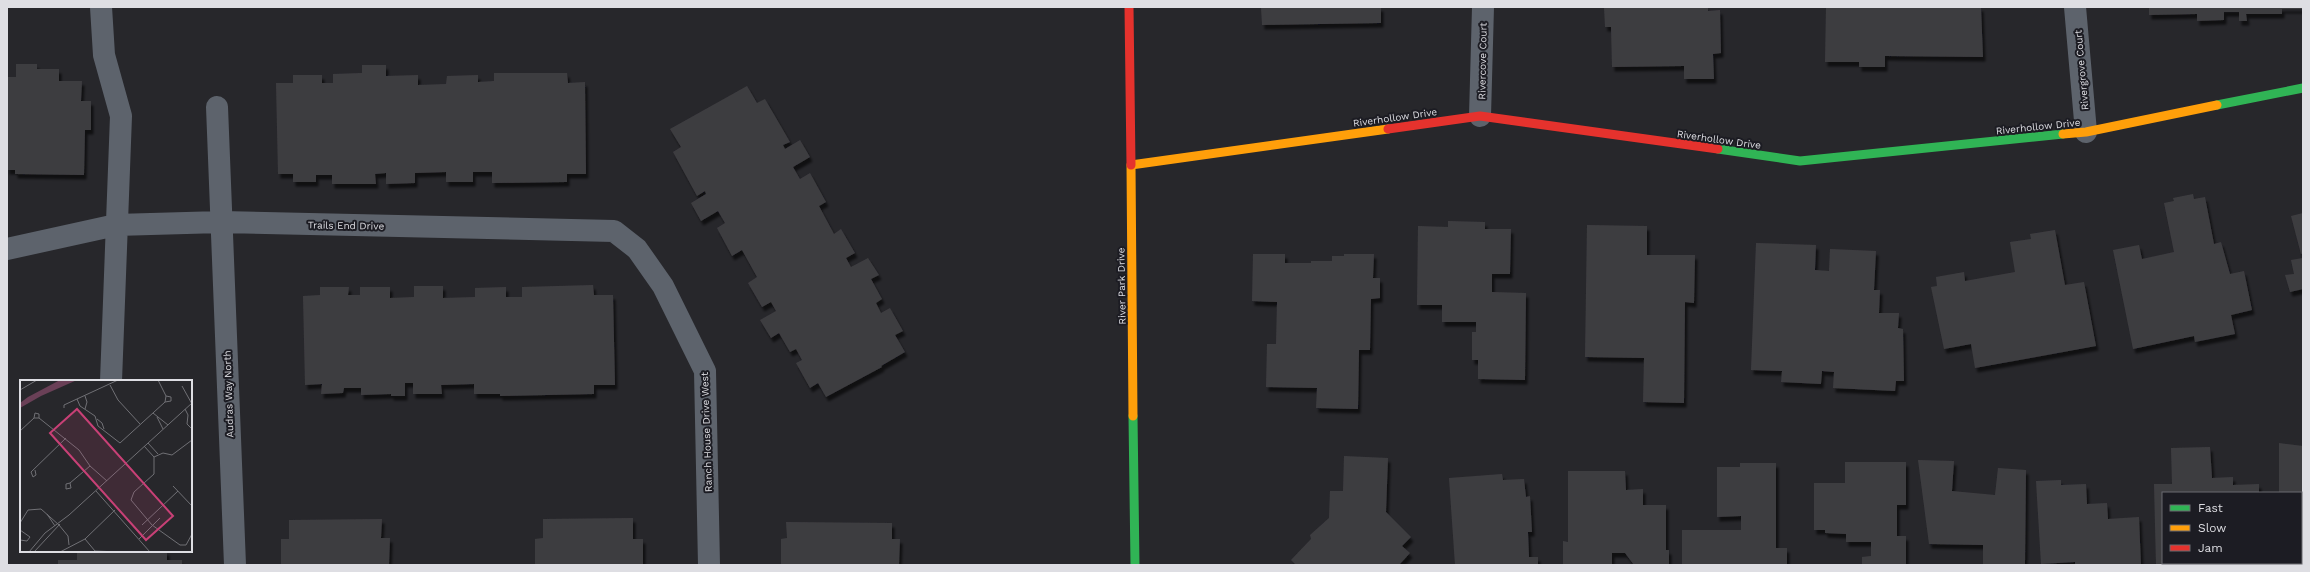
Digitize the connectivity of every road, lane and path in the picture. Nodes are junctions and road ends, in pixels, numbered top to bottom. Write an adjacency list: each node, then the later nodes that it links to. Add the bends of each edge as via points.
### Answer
1 (101, 7): 11 (street, via 104,55 121,116)
2 (1129, 7): 9 (street, River Park Drive)
3 (1483, 7): 7 (street, Rivercove Court)
4 (2075, 7): 8 (street, Rivergrove Court)
5 (2303, 88): 8 (street, Riverhollow Drive)
6 (217, 107): 10 (street, Audras Way North)
7 (1480, 116): 8 (street, Riverhollow Drive, via 1800,161); 9 (street, Riverhollow Drive)
8 (2086, 132)
9 (1131, 164): 17 (street, River Park Drive)
10 (221, 222): 11 (street, Trails End Drive); 13 (street, Trails End Drive, via 614,231 636,249); 15 (street, Audras Way North)
11 (116, 225): 12 (street, Trails End Drive); 14 (street)
12 (7, 249)
13 (663, 286): 16 (street, Ranch House Drive West, via 705,371)
14 (111, 380)
15 (235, 565)
16 (709, 565)
17 (1136, 565)

